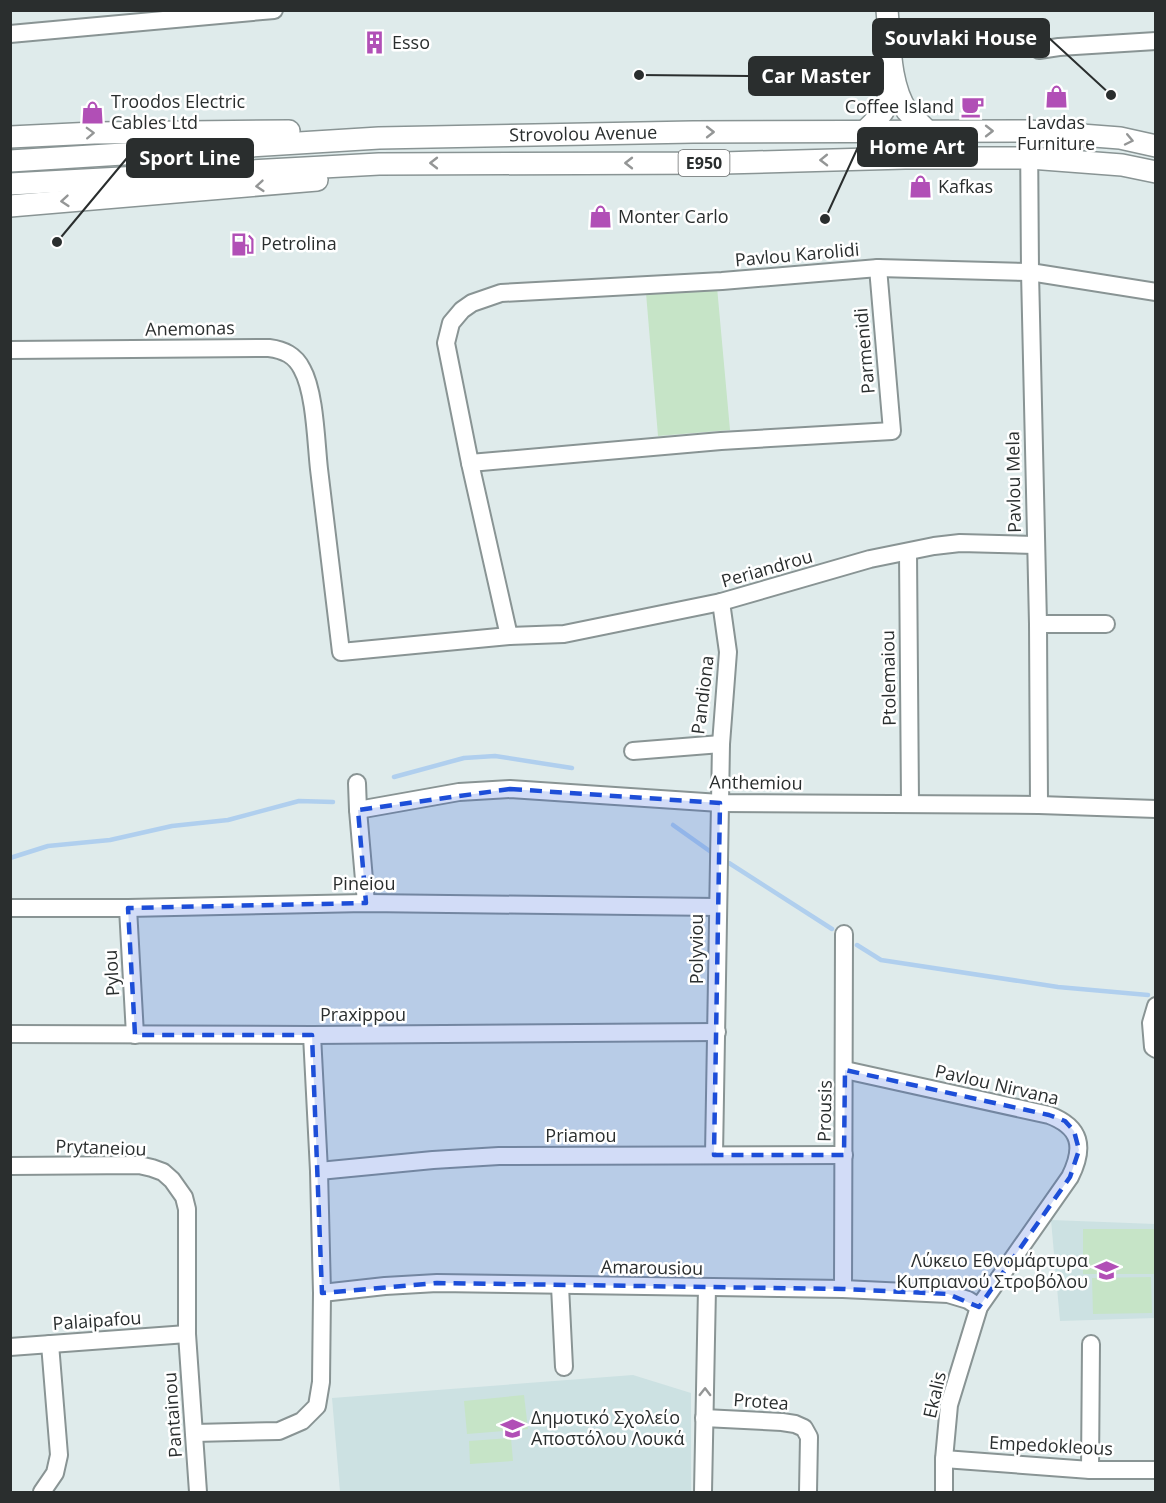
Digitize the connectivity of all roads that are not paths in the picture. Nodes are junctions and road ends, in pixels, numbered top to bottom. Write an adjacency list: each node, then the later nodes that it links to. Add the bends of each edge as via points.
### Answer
1 (274, 10): 3 (street)
2 (887, 10): 7 (main road)
3 (198, 15): 4 (street)
4 (10, 34)
5 (1155, 41): 6 (street)
6 (1039, 50)
7 (893, 72): 8 (main road, via 883,115); 9 (main road, via 907,110)
8 (865, 131): 9 (main road, Strovolou Avenue / E950); 12 (main road, Strovolou Avenue / E950, one-way to 8)
9 (927, 131): 10 (main road, Strovolou Avenue / E950, one-way to 10)
10 (1029, 131): 13 (main road, Strovolou Avenue / E950, one-way to 13, via 1120,138); 14 (street, Pavlou Mela)
11 (10, 137): 12 (main road, E950, one-way to 12, via 332,131)
12 (379, 138): 15 (main road, Strovolou Avenue / E950)
13 (1155, 146)
14 (1030, 158): 16 (main road, Strovolou Avenue / E950, one-way to 16); 17 (main road, Strovolou Avenue / E950, via 1122,165); 21 (street, Pavlou Mela)
15 (10, 161)
16 (379, 164): 18 (main road, Strovolou Avenue / E950); 19 (main road, E950, one-way to 19, via 306,182)
17 (1155, 172)
18 (10, 184)
19 (10, 206)
20 (878, 268): 21 (street, Pavlou Karolidi); 24 (street, Pavlou Karolidi, via 501,293 472,303 451,323 447,343); 24 (street, Parmenidi, via 892,431)
21 (1030, 272): 22 (street, Pavlou Karolidi); 25 (street, Pavlou Mela)
22 (1155, 292)
23 (10, 350): 31 (street, Anemonas, via 269,348 293,357 304,373 315,426)
24 (470, 463): 30 (street)
25 (1035, 545): 26 (street, Periandrou, via 960,543); 28 (street, Pavlou Mela)
26 (908, 552): 27 (street, Periandrou, via 870,559); 36 (street, Ptolemaiou)
27 (721, 602): 30 (street, Periandrou, via 564,634); 32 (street, Pandiona, via 728,652)
28 (1038, 624): 29 (street); 37 (street, Pavlou Mela)
29 (1106, 624)
30 (509, 636): 31 (street, Periandrou)
31 (340, 652)
32 (721, 744): 33 (street, Pandiona); 35 (street, Polyviou)
33 (633, 751)
34 (357, 783): 39 (street)
35 (720, 803): 36 (street, Anthemiou); 39 (street, Anthemiou, via 510,789 459,792); 41 (street, Polyviou)
36 (910, 803): 37 (street, Anthemiou)
37 (1039, 805): 38 (street, Anthemiou)
38 (1155, 808)
39 (357, 810): 40 (street)
40 (366, 903): 41 (street, Pineiou); 43 (street, Pineiou)
41 (717, 907): 46 (street, Polyviou)
42 (10, 908): 43 (street, Pineiou)
43 (128, 908): 48 (street, Pylou)
44 (844, 933): 51 (street, Prousis)
45 (1155, 1005): 50 (street, via 1151,1023)
46 (717, 1032): 49 (street, Praxippou); 52 (street, Polyviou)
47 (10, 1034): 48 (street, Praxippou)
48 (135, 1035): 49 (street, Praxippou)
49 (312, 1035): 55 (street)
50 (1155, 1049)
51 (845, 1070): 53 (street, Prousis); 60 (street, Pavlou Nirvana, via 1049,1115 1065,1121 1074,1131 1079,1150 1070,1177)
52 (714, 1155): 53 (street, Priamou); 55 (street, Priamou, via 499,1156)
53 (844, 1155): 58 (street, Prousis)
54 (10, 1166): 61 (street, Prytaneiou, via 139,1165 172,1179 187,1209)
55 (319, 1171): 59 (street)
56 (560, 1286): 57 (street, Amarousiou); 59 (street, Amarousiou, via 437,1283); 65 (street)
57 (707, 1288): 58 (street, Amarousiou); 66 (street, one-way to 57)
58 (843, 1289): 60 (street, Amarousiou, via 948,1294)
59 (322, 1293): 67 (street, via 321,1382 317,1406 311,1414 279,1431)
60 (979, 1308): 68 (street, Ekalis, via 949,1405)
61 (187, 1334): 62 (street, Palaipafou); 67 (street, Pantainou)
62 (50, 1344): 64 (street, Palaipafou); 71 (street, via 59,1455 55,1473)
63 (1091, 1344): 69 (street)
64 (10, 1347)
65 (564, 1367)
66 (704, 1418): 73 (street); 74 (street, Protea, via 795,1424 804,1428 809,1437)
67 (194, 1432): 72 (street, Pantainou)
68 (944, 1459): 69 (street, Empedokleous); 75 (street, Ekalis)
69 (1090, 1470): 70 (street, Empedokleous)
70 (1155, 1470)
71 (42, 1492)
72 (198, 1492)
73 (703, 1492)
74 (808, 1492)
75 (944, 1492)

